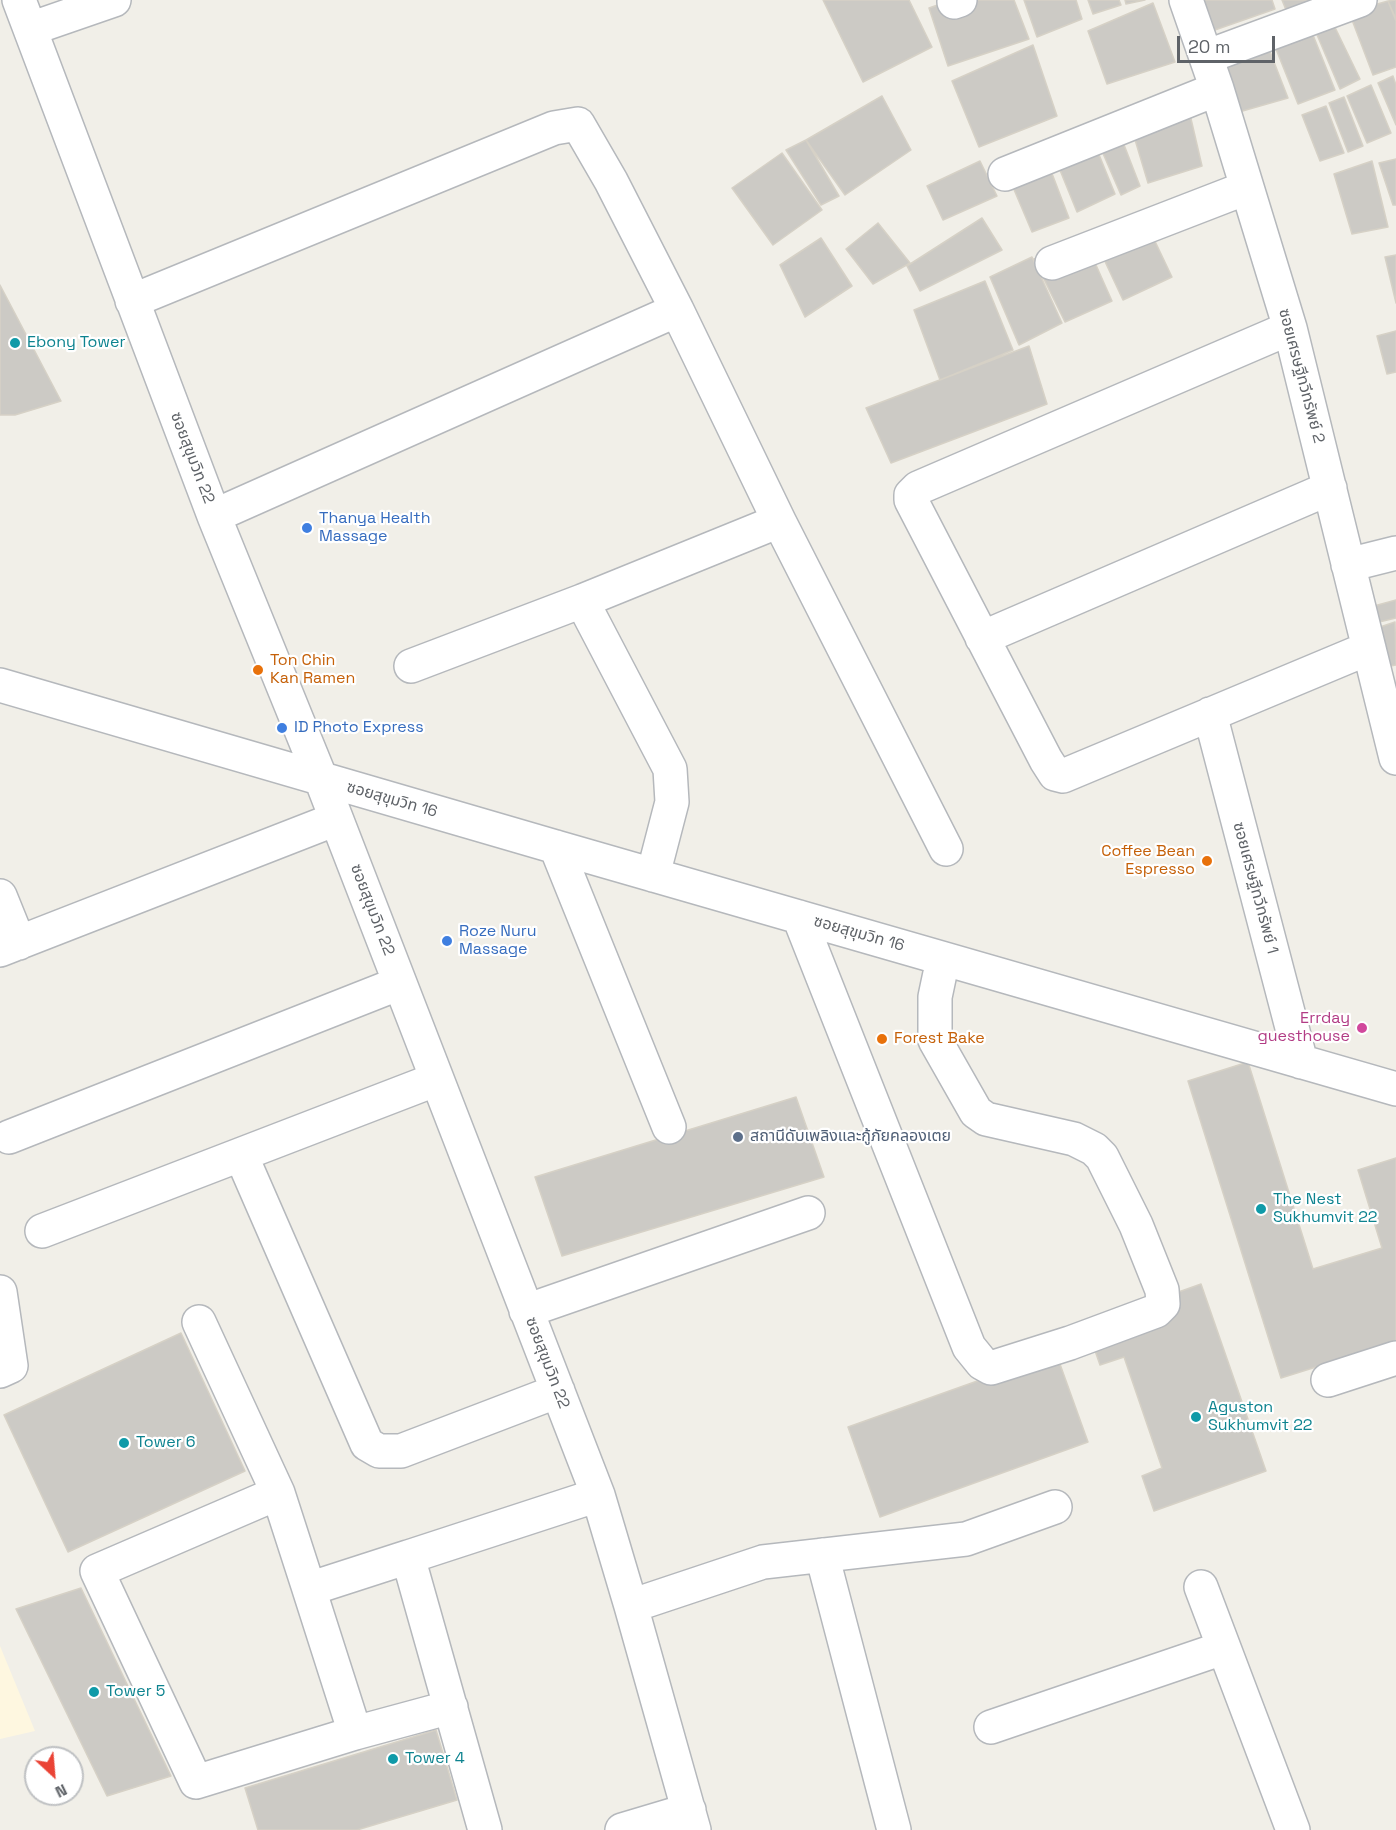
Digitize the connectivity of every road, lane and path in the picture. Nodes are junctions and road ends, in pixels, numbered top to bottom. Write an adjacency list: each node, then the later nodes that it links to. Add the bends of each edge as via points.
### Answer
1 (114, 0): 4 (street)
2 (1186, 0): 6 (street, ซอยเศรษฐีทวีทรัพย์ 2)
3 (1360, 0): 6 (street)
4 (81, 5): 5 (street)
5 (24, 14): 11 (street, ซอยสุขุมวิท 22)
6 (1206, 57): 7 (street, ซอยเศรษฐีทวีทรัพย์ 2)
7 (1217, 89): 8 (street); 9 (street, ซอยเศรษฐีทวีทรัพย์ 2)
8 (1005, 174)
9 (1246, 188): 10 (street); 13 (street, ซอยเศรษฐีทวีทรัพย์ 2)
10 (1052, 263)
11 (132, 301): 12 (street, via 554,128 578,124); 15 (street, ซอยสุขุมวิท 22)
12 (677, 310): 15 (street); 16 (street)
13 (1290, 328): 14 (street, ซอยเศรษฐีทวีทรัพย์ 2); 20 (street, via 914,491 912,500)
14 (1330, 488): 18 (street, ซอยเศรษฐีทวีทรัพย์ 2); 20 (street)
15 (214, 516): 26 (street, ซอยสุขุมวิท 22)
16 (778, 521): 19 (street); 29 (street)
17 (1396, 553): 18 (street)
18 (1348, 565): 21 (street, ซอยเศรษฐีทวีทรัพย์ 2)
19 (582, 601): 22 (street); 30 (street, via 670,769 672,802)
20 (982, 638): 24 (street, via 1055,774 1063,776)
21 (1380, 665): 24 (street); 25 (street, ซอยเศรษฐีทวีทรัพย์ 2)
22 (411, 666)
23 (0, 684): 26 (street, ซอยสุขุมวิท 16)
24 (1210, 714): 36 (street, ซอยเศรษฐีทวีทรัพย์ 1)
25 (1396, 758)
26 (321, 779): 27 (street, ซอยสุขุมวิท 22); 28 (street, ซอยสุขุมวิท 16)
27 (336, 819): 33 (street); 35 (street, ซอยสุขุมวิท 22)
28 (556, 847): 30 (street, ซอยสุขุมวิท 16); 39 (street)
29 (946, 849)
30 (653, 875): 32 (street, ซอยสุขุมวิท 16)
31 (0, 896): 33 (street)
32 (799, 917): 34 (street, ซอยสุขุมวิท 16); 34 (street, via 969,1347 991,1368 1156,1311 1163,1304 1162,1290 1137,1225 1102,1157 1094,1149 1074,1139 986,1119 976,1112 935,1040 935,997)
33 (10, 946)
34 (943, 959): 36 (street, ซอยสุขุมวิท 16)
35 (400, 983): 37 (street, ซอยสุขุมวิท 22); 40 (street)
36 (1301, 1062): 38 (street, ซอยสุขุมวิท 16)
37 (436, 1079): 41 (street); 45 (street, ซอยสุขุมวิท 22)
38 (1396, 1089)
39 (669, 1127)
40 (9, 1137)
41 (241, 1155): 43 (street); 50 (street, via 367,1444 379,1451 400,1451)
42 (808, 1213): 45 (street)
43 (42, 1231)
44 (0, 1292): 48 (street, via 10,1366)
45 (526, 1311): 50 (street, ซอยสุขุมวิท 22)
46 (199, 1322): 51 (street)
47 (1396, 1358): 49 (street)
48 (0, 1371)
49 (1328, 1380)
50 (558, 1391): 52 (street, ซอยสุขุมวิท 22)
51 (278, 1493): 57 (street); 62 (street, via 97,1571 196,1782)
52 (597, 1495): 55 (street); 58 (street, ซอยสุขุมวิท 22)
53 (1055, 1507): 54 (street, via 966,1539)
54 (822, 1555): 58 (street, via 763,1562); 66 (street)
55 (408, 1557): 57 (street); 60 (street)
56 (1201, 1587): 59 (street)
57 (309, 1589): 62 (street)
58 (631, 1606): 63 (street, ซอยสุขุมวิท 22)
59 (1223, 1648): 61 (street); 67 (street)
60 (451, 1707): 62 (street); 64 (street)
61 (991, 1727)
62 (356, 1733)
63 (691, 1820): 65 (street)
64 (481, 1829)
65 (622, 1830)
66 (894, 1830)
67 (1293, 1830)

